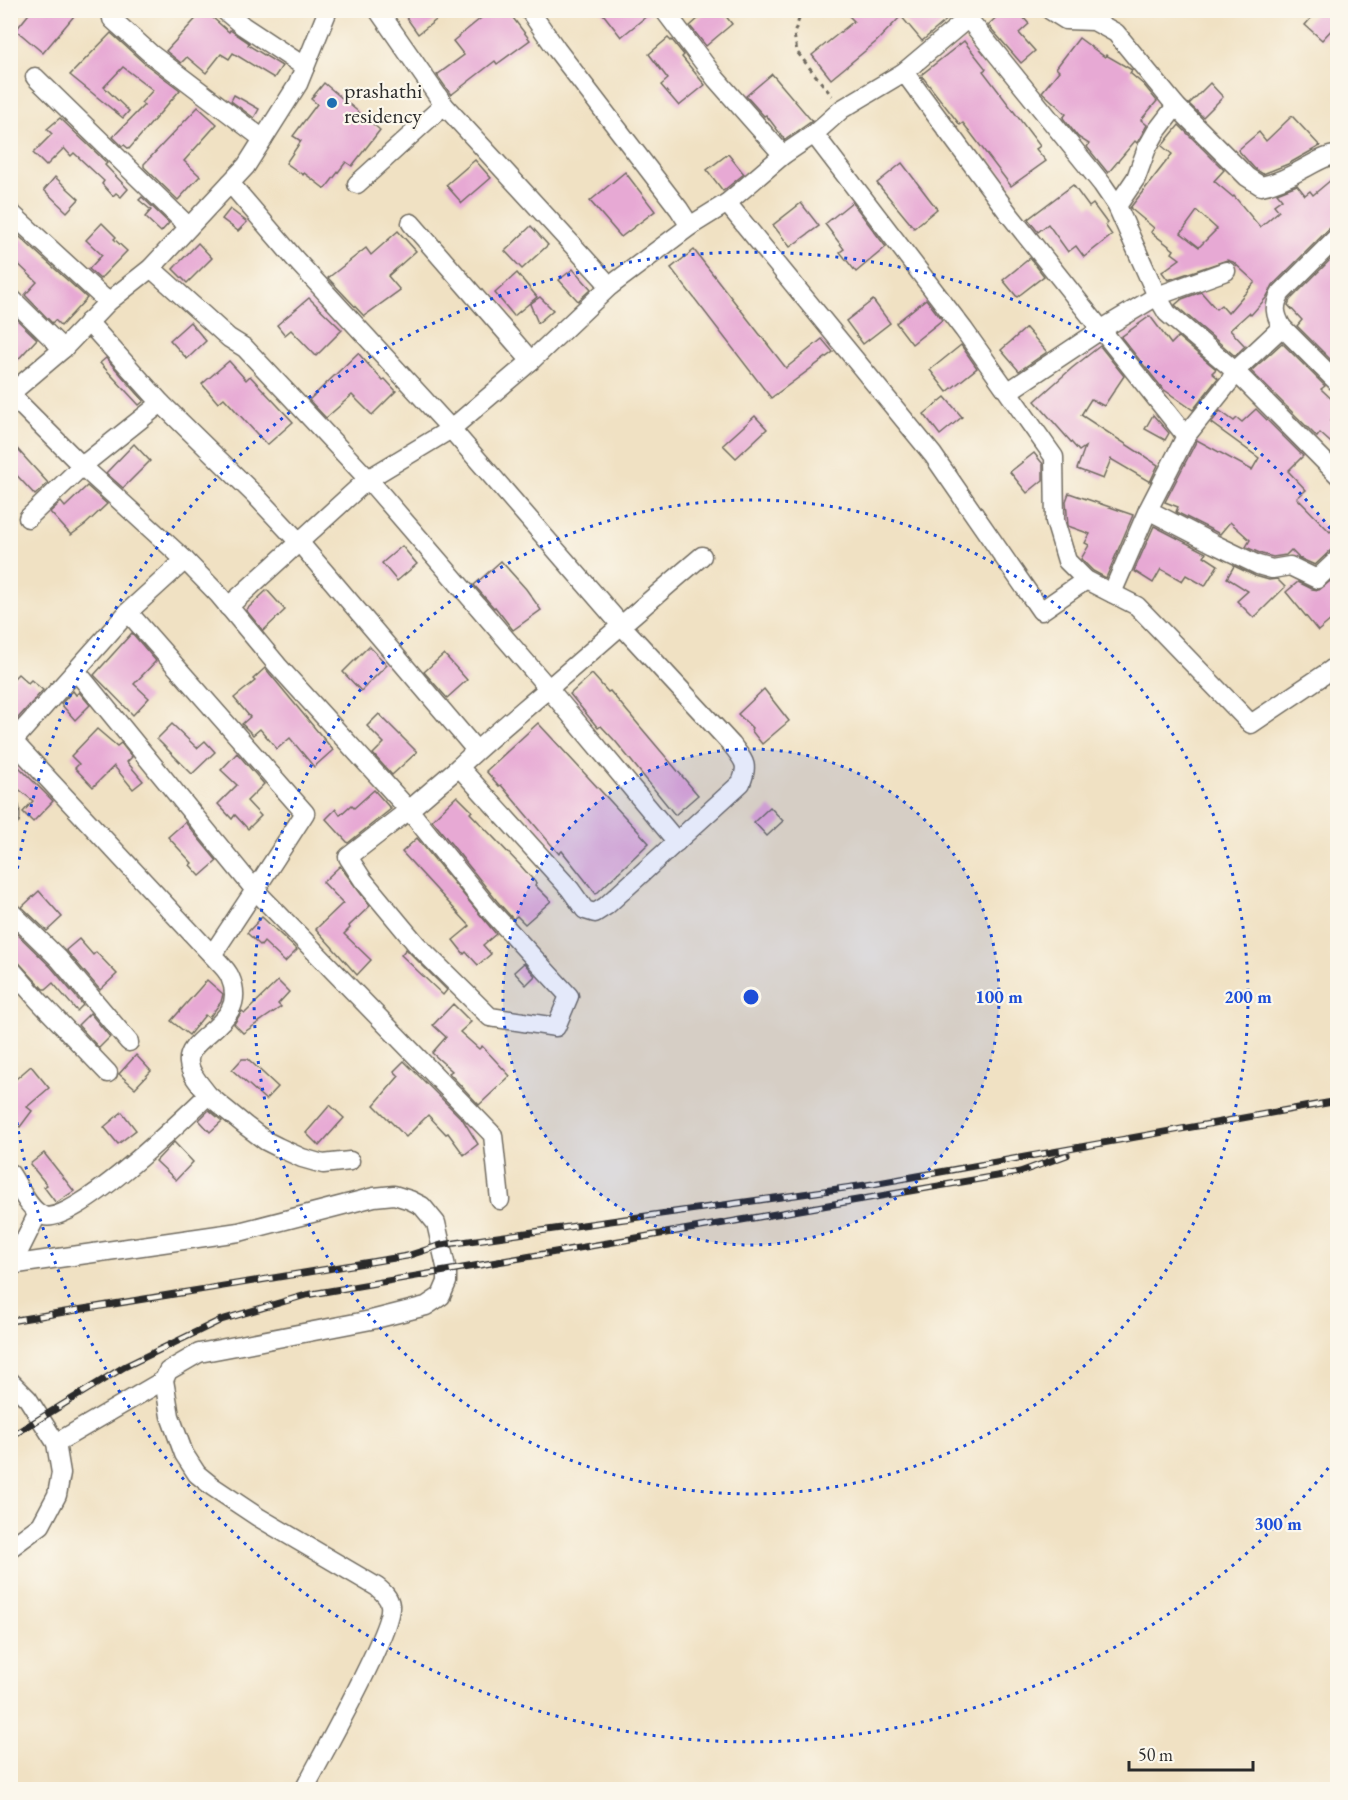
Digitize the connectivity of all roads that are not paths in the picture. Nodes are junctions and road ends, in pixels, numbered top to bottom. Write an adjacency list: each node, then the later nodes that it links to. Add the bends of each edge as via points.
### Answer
1 (224, 10): 9 (street)
2 (328, 10): 9 (street)
3 (378, 10): 12 (street)
4 (529, 10): 24 (street)
5 (664, 10): 16 (street, via 716,79)
6 (1050, 10): 13 (street, via 1066,20 1094,21 1116,33)
7 (968, 13): 10 (street, via 961,24); 21 (street)
8 (112, 19): 15 (street)
9 (305, 67): 15 (street)
10 (904, 72): 14 (street, via 842,109); 35 (street, via 1009,214)
11 (35, 77): 25 (street)
12 (444, 105): 19 (street); 29 (street)
13 (1176, 106): 17 (street, via 1247,177 1262,186 1324,157); 21 (street, via 1156,132 1136,178)
14 (814, 134): 16 (street); 40 (street)
15 (263, 140): 18 (street)
16 (783, 155): 20 (street)
17 (1338, 156)
18 (230, 183): 25 (street); 43 (street)
19 (357, 184)
20 (727, 203): 24 (street); 54 (street, via 933,455 1041,611)
21 (1117, 206): 30 (street)
22 (10, 212): 32 (street)
23 (411, 224): 37 (street)
24 (690, 226): 29 (street)
25 (189, 227): 27 (street)
26 (1338, 236): 34 (street, via 1275,302 1276,317)
27 (151, 268): 32 (street); 47 (street, via 245,348)
28 (1226, 271): 30 (street)
29 (610, 286): 37 (street)
30 (1157, 296): 35 (street); 38 (street, via 1167,313)
31 (10, 297): 36 (street)
32 (108, 302): 33 (street)
33 (88, 322): 36 (street); 42 (street)
34 (1282, 327): 38 (street); 39 (street)
35 (1102, 329): 40 (street); 44 (street)
36 (63, 349): 41 (street)
37 (531, 361): 43 (street)
38 (1235, 371): 44 (street); 46 (street)
39 (1338, 383)
40 (1009, 392): 54 (street, via 1054,457 1055,521 1067,561)
41 (10, 394): 45 (street)
42 (161, 403): 45 (street); 50 (street)
43 (451, 429): 47 (street); 58 (street)
44 (1186, 436): 48 (street)
45 (82, 466): 49 (street); 53 (street)
46 (1338, 476)
47 (368, 479): 50 (street); 61 (street)
48 (1148, 510): 52 (street, via 1272,569 1290,566 1317,579); 55 (street)
49 (28, 518)
50 (299, 542): 56 (street); 63 (street)
51 (702, 556): 58 (street)
52 (1338, 559)
53 (185, 560): 56 (street); 57 (street)
54 (1086, 580): 55 (street)
55 (1112, 593): 59 (street, via 1137,606 1251,724)
56 (228, 607): 66 (street)
57 (128, 612): 60 (street); 69 (street, via 305,813)
58 (621, 625): 61 (street); 68 (street, via 744,762 746,771 741,783)
59 (1338, 663)
60 (77, 672): 62 (street); 69 (street)
61 (549, 688): 63 (street); 68 (street)
62 (12, 740): 71 (street)
63 (476, 750): 64 (street)
64 (459, 767): 66 (street); 68 (street, via 585,910 595,913 606,906)
65 (10, 809): 67 (street)
66 (409, 810): 66 (street, via 488,909 569,996 556,1027 489,1017 417,945 363,880 348,857)
67 (10, 818)
68 (677, 842)
69 (255, 890): 71 (street); 78 (street, via 494,1135)
70 (10, 911): 73 (street, via 59,959)
71 (212, 955): 75 (street, via 230,975 234,998 222,1022 192,1051 188,1061)
72 (10, 968): 74 (street)
73 (129, 1042)
74 (108, 1073)
75 (208, 1095): 76 (street, via 278,1147 323,1164); 79 (street, via 143,1155 86,1199 65,1213 46,1217)
76 (350, 1161)
77 (10, 1173): 79 (street)
78 (500, 1200)
79 (38, 1213): 80 (street)
80 (11, 1265): 81 (street, via 239,1232 394,1195 422,1206 436,1223 447,1282 441,1296 426,1306 199,1353 168,1371)
81 (164, 1380): 83 (street); 85 (street, via 170,1416 184,1454 197,1474 258,1518 377,1587 390,1605 389,1618 374,1654)
82 (10, 1381): 83 (street, via 28,1399)
83 (56, 1443): 84 (street, via 61,1473 57,1495 41,1525)
84 (10, 1548)
85 (304, 1790)

